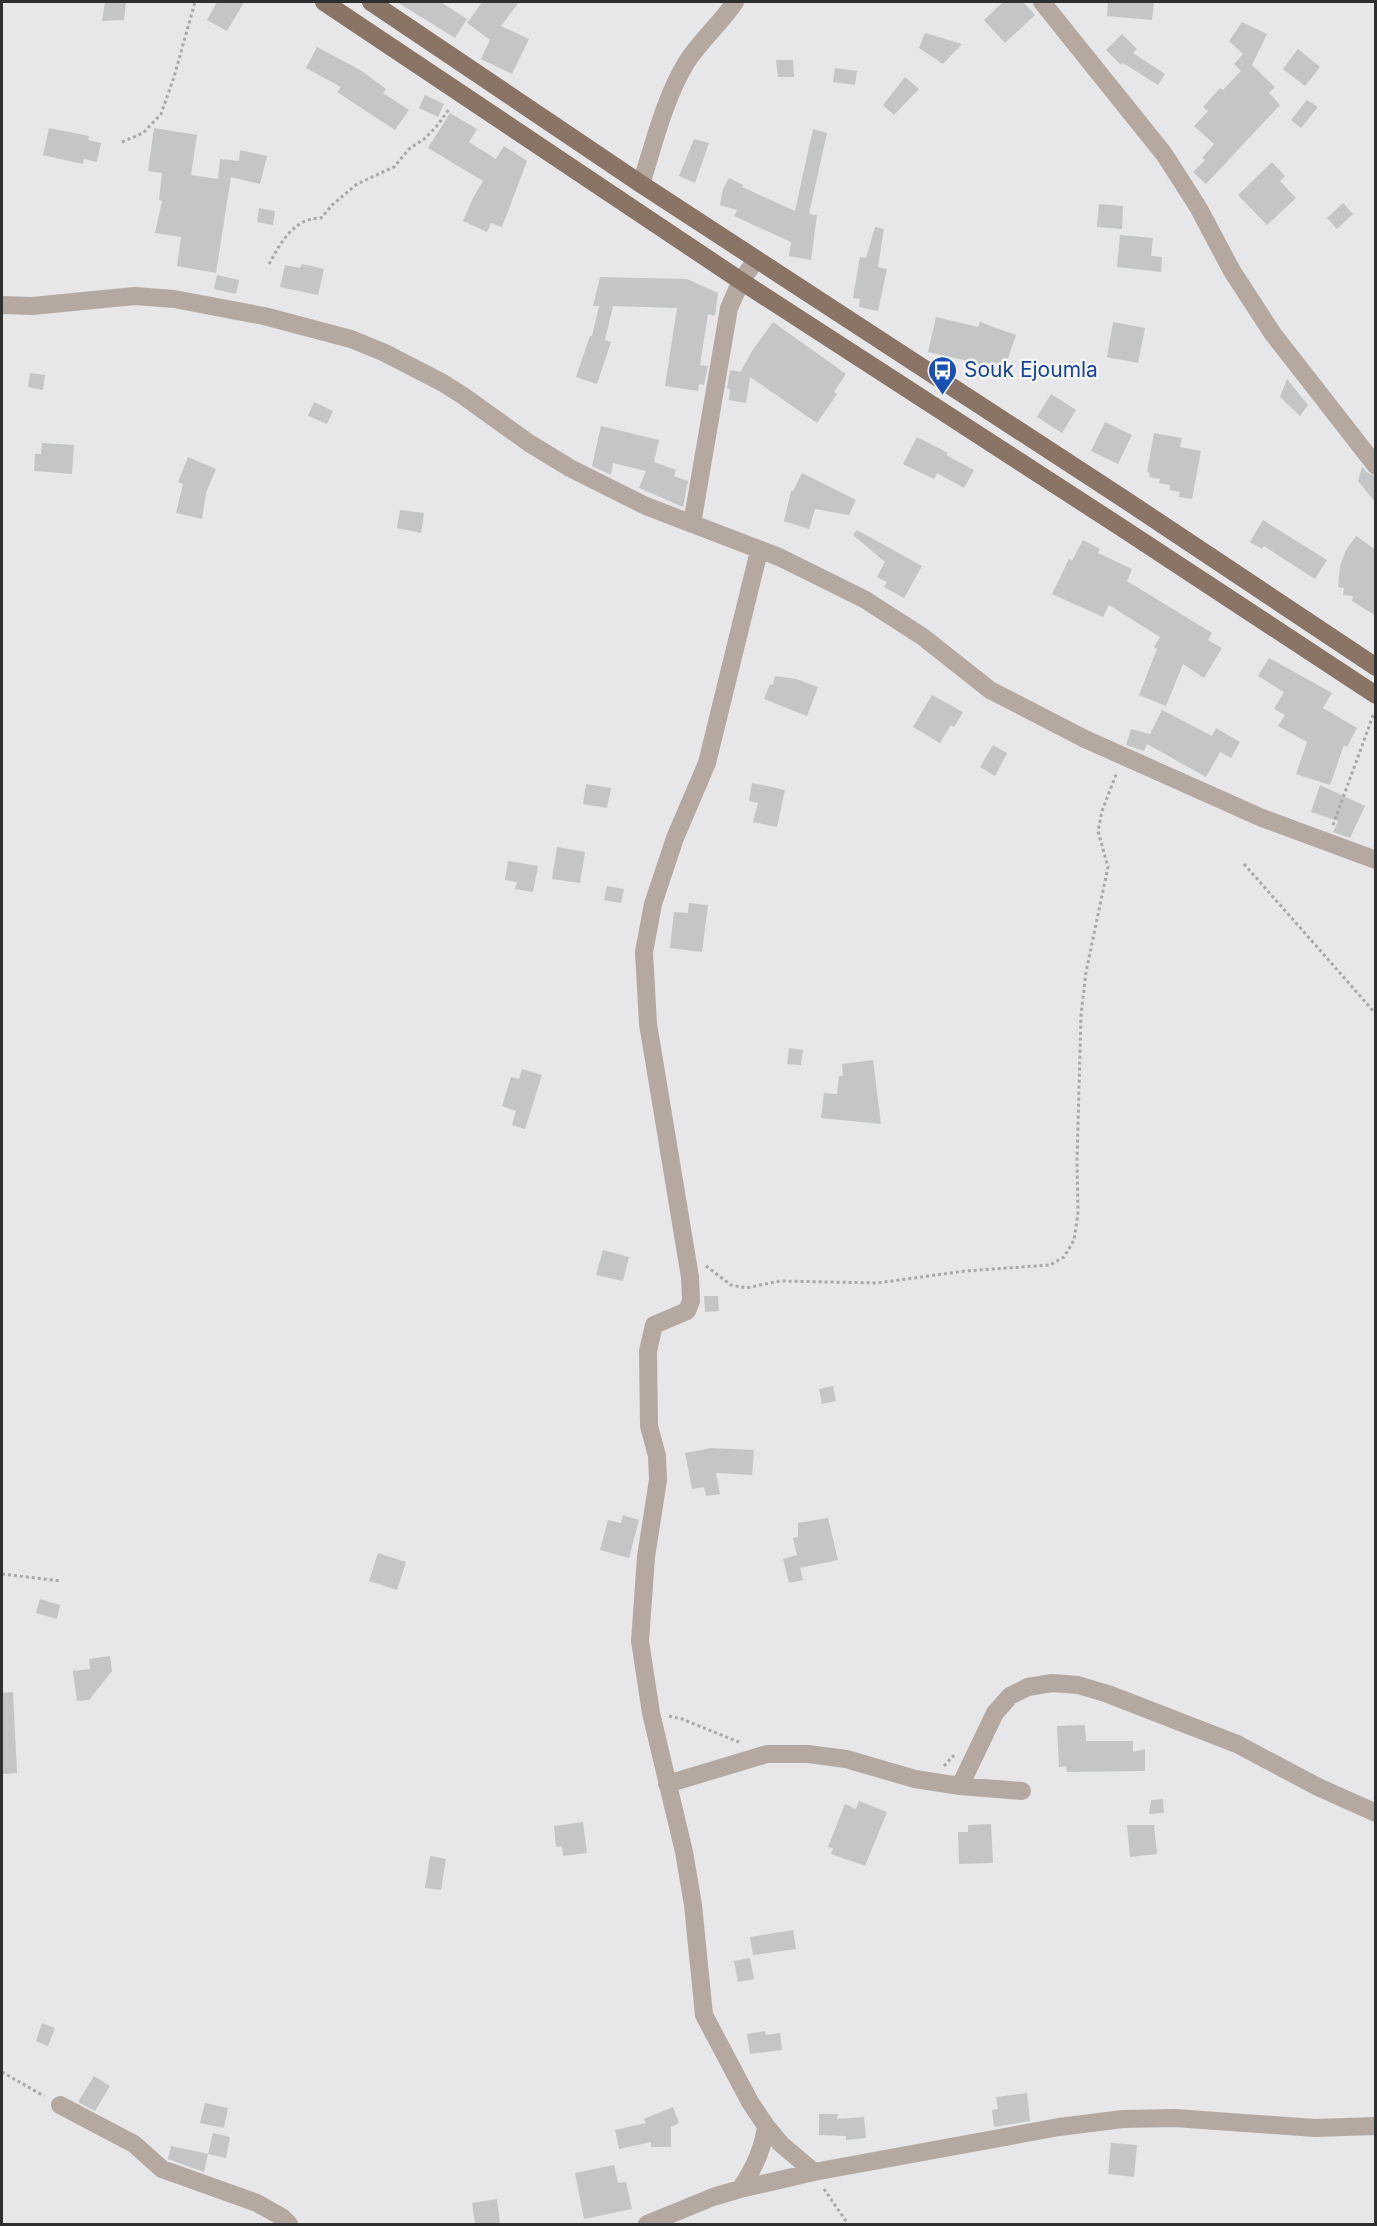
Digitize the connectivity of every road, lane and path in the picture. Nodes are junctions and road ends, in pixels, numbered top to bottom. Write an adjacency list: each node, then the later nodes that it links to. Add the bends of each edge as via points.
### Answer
1 (195, 2): 8 (path, via 161,114 143,133)
2 (324, 2): 7 (main road)
3 (371, 2): 6 (main road)
4 (735, 2): 9 (street, via 679,77)
5 (1042, 2): 14 (street, via 1164,154 1273,334)
6 (473, 72): 7 (main road); 9 (main road)
7 (461, 92): 11 (path, via 436,126 394,167 357,184 321,218 308,218 296,225); 12 (main road)
8 (122, 142)
9 (641, 184): 10 (main road)
10 (756, 260): 12 (street); 17 (main road)
11 (269, 264)
12 (741, 281): 15 (street, via 729,308); 18 (main road)
13 (2, 305): 15 (street, via 32,306 135,296 174,299 264,316 351,339 462,394 570,468)
14 (1376, 466)
15 (692, 524): 16 (street)
16 (759, 551): 22 (street, via 864,599 923,637 990,690); 27 (street, via 707,763 675,838 653,904 644,952 648,1024)
17 (1313, 624): 18 (main road); 19 (main road)
18 (1299, 646): 20 (main road)
19 (1376, 667)
20 (1376, 695)
21 (1376, 710): 23 (path)
22 (1123, 755): 23 (street); 27 (path, via 1098,831 1108,867 1086,972 1081,1027 1078,1214 1074,1239 1064,1257 1050,1264 1018,1269 965,1271 877,1283 780,1281 747,1288 731,1285 703,1263)
23 (1328, 844): 24 (street)
24 (1376, 860)
25 (1244, 864): 26 (path)
26 (1376, 1014)
27 (688, 1262): 30 (street, via 691,1301 687,1311 654,1325 648,1351 649,1426 658,1479 646,1557 640,1641)
28 (2, 1574): 29 (path)
29 (61, 1581)
30 (651, 1713): 31 (path, via 682,1719); 32 (street)
31 (767, 1754): 32 (street); 33 (street, via 808,1754 846,1760 915,1779)
32 (667, 1785): 38 (street, via 693,1905 704,2015)
33 (960, 1786): 34 (street); 35 (street, via 995,1713 1010,1696 1028,1687 1052,1683 1078,1685 1108,1694 1237,1744)
34 (1022, 1791)
35 (1376, 1813)
36 (2, 2072): 37 (path)
37 (60, 2105): 42 (street, via 134,2144 162,2169 257,2202)
38 (766, 2126): 40 (street, via 780,2144); 41 (street, via 757,2161)
39 (1376, 2126): 40 (street, via 1315,2128 1175,2118 1123,2119)
40 (814, 2172): 41 (street); 44 (path)
41 (740, 2188): 43 (street)
42 (289, 2224)
43 (647, 2224)
44 (848, 2224)

